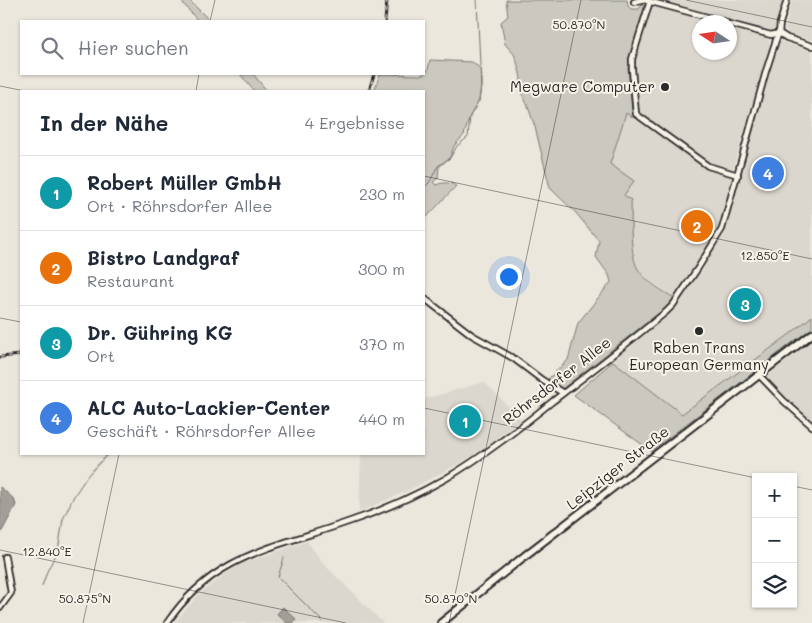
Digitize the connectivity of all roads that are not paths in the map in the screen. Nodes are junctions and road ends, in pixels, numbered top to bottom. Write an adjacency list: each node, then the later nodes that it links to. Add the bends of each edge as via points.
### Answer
1 (643, 0): 2 (street); 4 (street)
2 (650, 0): 5 (street); 9 (street, via 632,59 636,114 708,166)
3 (787, 0): 7 (street, Röhrsdorfer Allee)
4 (634, 2)
5 (702, 15)
6 (737, 26): 7 (street, via 771,35)
7 (780, 33): 8 (street); 9 (street, Röhrsdorfer Allee, via 766,71)
8 (812, 46)
9 (738, 174): 13 (street, Röhrsdorfer Allee, via 718,236 673,305)
10 (425, 299): 13 (street, via 472,335 513,358)
11 (812, 334): 12 (main road, Leipziger Straße)
12 (759, 375): 14 (street); 18 (main road, Leipziger Straße)
13 (563, 393): 17 (street, Röhrsdorfer Allee, via 486,453 444,479 373,513 237,560 200,586)
14 (812, 426)
15 (5, 557): 16 (street, via 11,593)
16 (0, 608)
17 (167, 623)
18 (440, 623)

